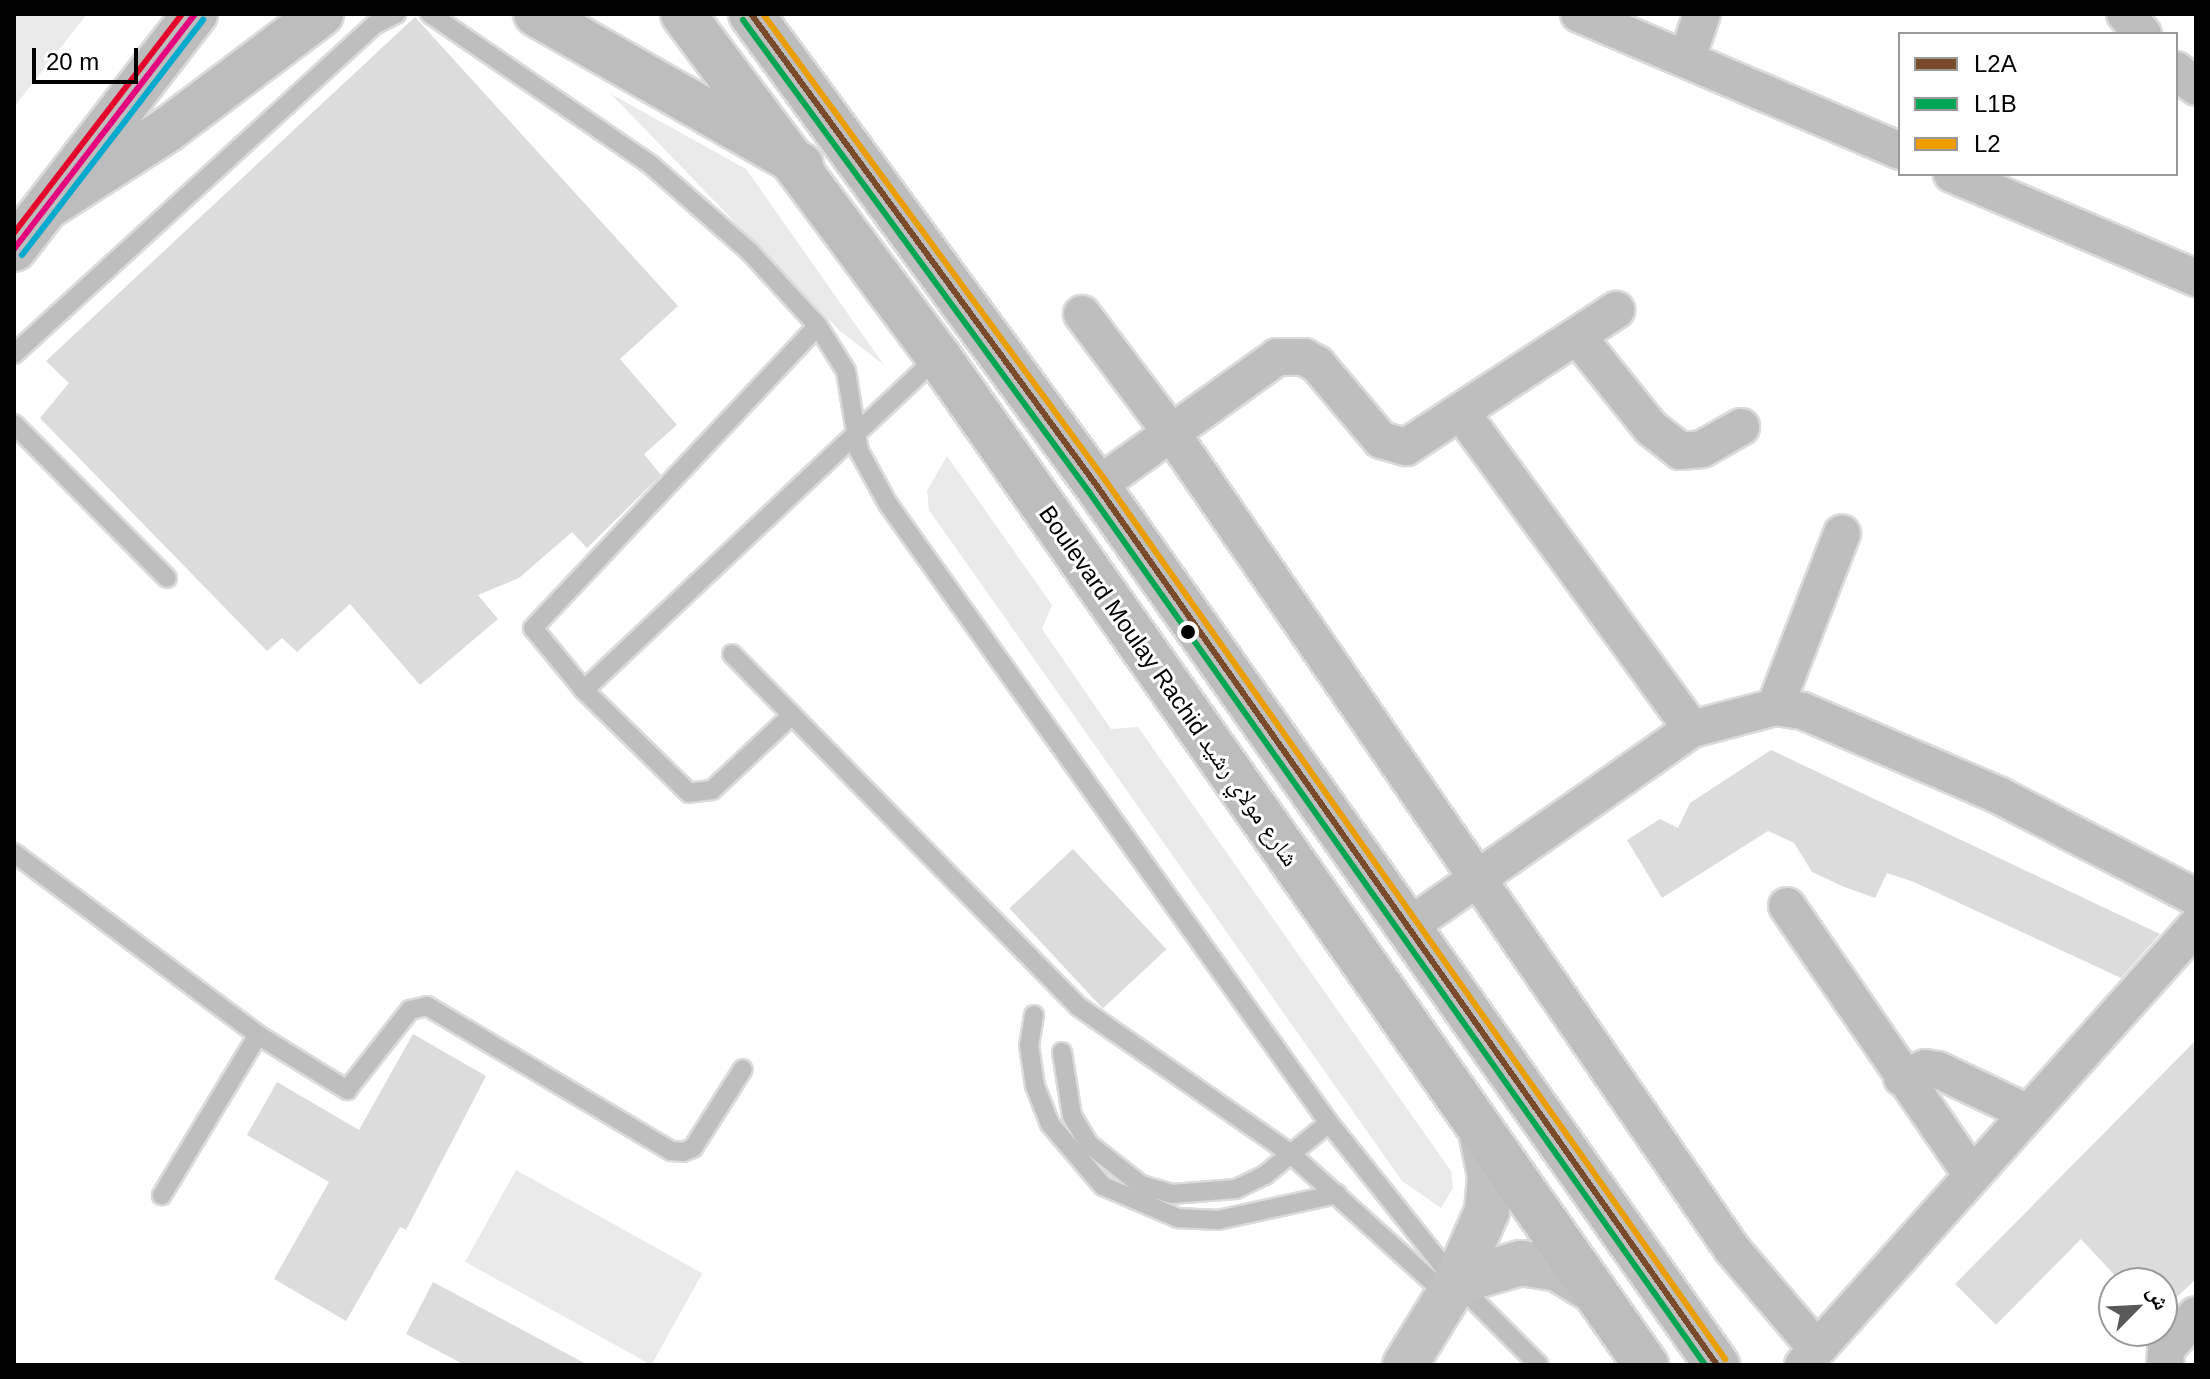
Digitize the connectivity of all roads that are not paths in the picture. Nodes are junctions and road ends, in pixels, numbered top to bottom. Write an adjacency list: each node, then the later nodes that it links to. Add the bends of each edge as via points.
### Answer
1 (321, 14): 18 (main road, via 167,130)
2 (396, 14): 25 (lane, via 374,25)
3 (430, 14): 23 (lane, via 651,165 750,252)
4 (536, 14): 16 (main road)
5 (683, 14): 16 (main road, Boulevard Moulay Rachid شارع مولاي رشيد)
6 (751, 14): 32 (main road)
7 (1579, 14): 12 (street)
8 (1702, 14): 12 (street)
9 (2125, 14): 11 (street)
10 (184, 23): 18 (main road)
11 (2141, 32)
12 (1687, 58): 15 (street)
13 (2178, 72): 14 (street)
14 (2196, 87)
15 (1898, 150)
16 (801, 165): 26 (main road, Boulevard Moulay Rachid شارع مولاي رشيد)
17 (1957, 176): 20 (street)
18 (47, 207): 19 (main road)
19 (14, 249)
20 (2196, 278)
21 (1616, 310): 24 (street)
22 (1082, 314): 31 (street)
23 (818, 326): 30 (lane, via 846,371); 36 (lane, via 534,621 535,635)
24 (1577, 336): 27 (street); 29 (street, via 1651,428 1680,451 1702,449)
25 (14, 354)
26 (938, 356): 30 (lane); 53 (main road, Boulevard Moulay Rachid شارع مولاي رشيد)
27 (1463, 415): 31 (street, via 1413,445 1389,446 1317,364 1290,355 1263,365); 39 (street)
28 (14, 424): 34 (lane)
29 (1741, 427)
30 (856, 431): 36 (lane); 52 (lane, via 866,470 888,504)
31 (1170, 431): 32 (street); 41 (street)
32 (1097, 486): 45 (main road)
33 (1842, 533): 37 (street)
34 (167, 578)
35 (732, 654): 38 (lane)
36 (584, 690): 38 (lane, via 689,793 712,790)
37 (1775, 707): 39 (street); 42 (street, via 1803,711 2000,796)
38 (792, 715): 54 (lane, via 1079,1007)
39 (1692, 729): 41 (street)
40 (14, 853): 47 (lane)
41 (1478, 878): 45 (street); 61 (street)
42 (2196, 897)
43 (1787, 906): 50 (street)
44 (2196, 926): 51 (street)
45 (1405, 929): 65 (main road)
46 (1034, 1015): 56 (lane, via 1029,1045 1050,1124 1103,1186 1178,1218 1218,1220)
47 (258, 1035): 49 (lane, via 347,1090 410,1010 427,1006 671,1151 683,1152 693,1148); 57 (lane)
48 (1062, 1052): 54 (lane, via 1072,1116 1112,1167 1141,1185 1204,1196 1246,1184)
49 (743, 1069)
50 (1902, 1078): 51 (street, via 1925,1068 1938,1070); 55 (street)
51 (2026, 1112): 55 (street)
52 (1329, 1123): 54 (lane); 58 (lane)
53 (1481, 1131): 58 (street, via 1490,1176 1487,1211); 59 (main road, Boulevard Moulay Rachid شارع مولاي رشيد)
54 (1291, 1154): 56 (lane)
55 (1971, 1174): 61 (street)
56 (1337, 1194): 58 (lane)
57 (162, 1195)
58 (1452, 1288): 59 (street, via 1521,1263 1558,1269); 62 (street); 63 (lane)
59 (1594, 1291): 64 (main road, Boulevard Moulay Rachid شارع مولاي رشيد)
60 (2196, 1315): 66 (street, via 2166,1349)
61 (1810, 1357)
62 (1405, 1365)
63 (1539, 1365)
64 (1646, 1365)
65 (1717, 1365)
66 (2165, 1365)

